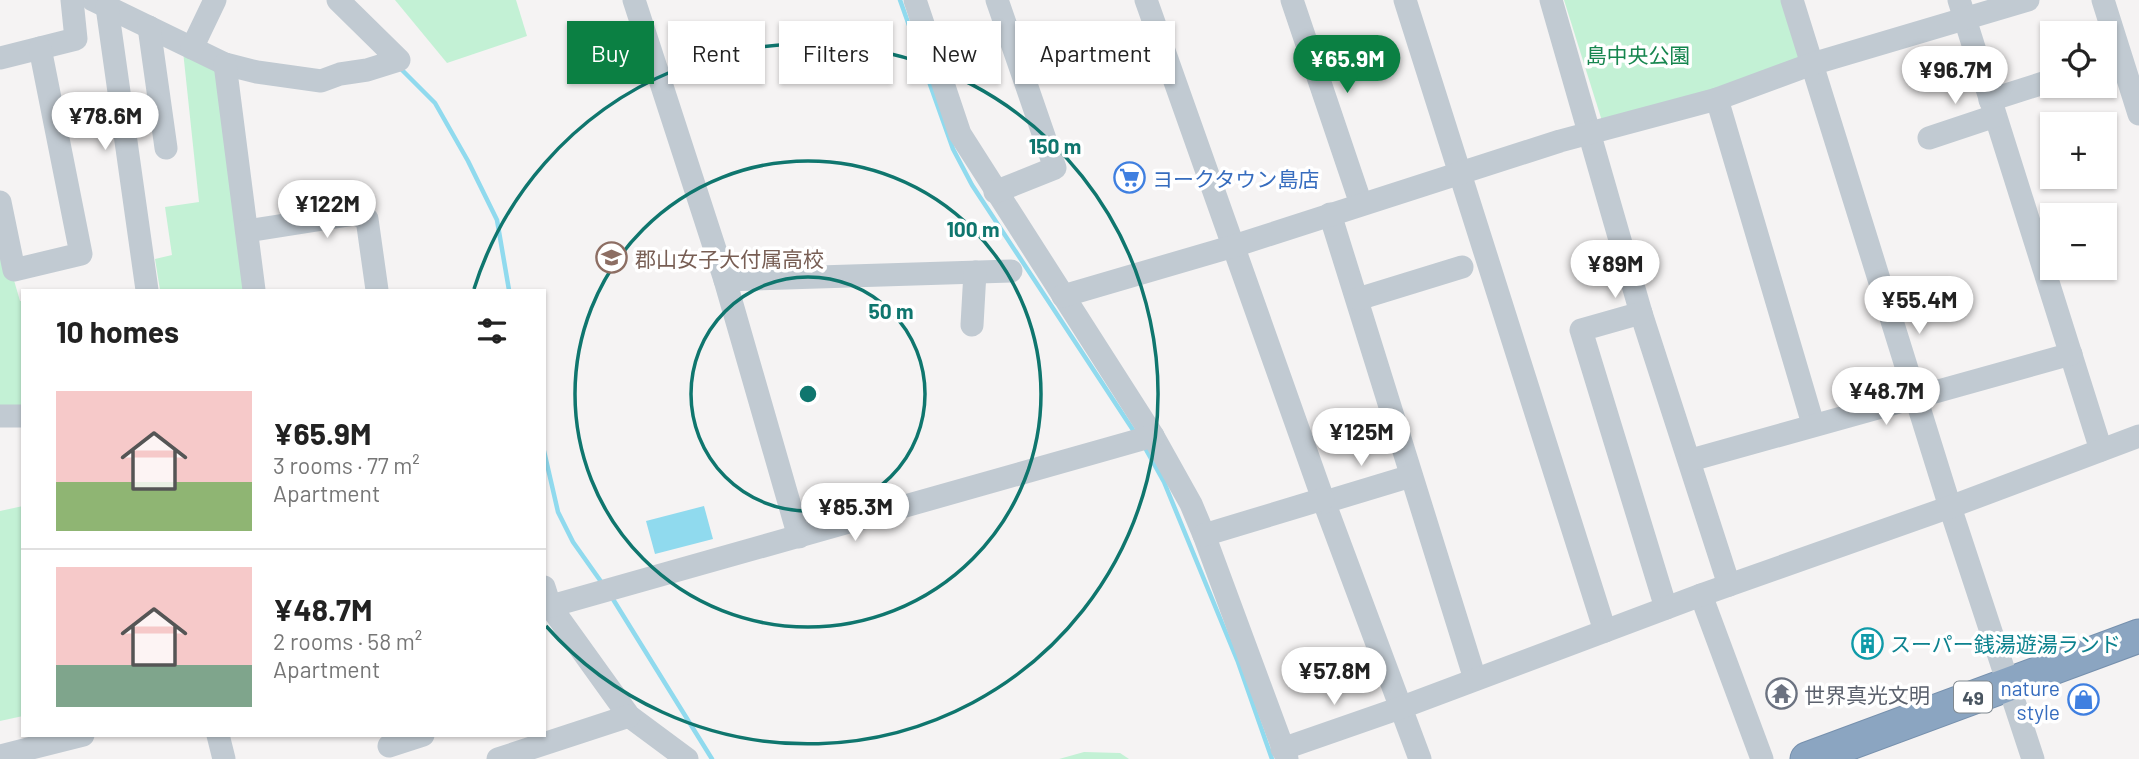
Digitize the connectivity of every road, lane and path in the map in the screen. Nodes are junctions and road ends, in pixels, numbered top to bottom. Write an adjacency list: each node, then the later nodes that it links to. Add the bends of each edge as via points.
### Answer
1 (72, 0): 17 (street, via 76,39)
2 (215, 0): 18 (street)
3 (338, 0): 20 (street, via 399,60 321,81)
4 (634, 0): 40 (street)
5 (915, 0): 31 (street, via 961,134)
6 (997, 0): 31 (street, via 1055,168)
7 (1146, 0): 36 (street)
8 (1292, 0): 33 (street)
9 (1405, 0): 30 (street)
10 (1551, 0): 27 (street)
11 (1792, 0): 21 (street)
12 (2028, 0): 15 (street)
13 (2103, 0): 22 (street)
14 (100, 3): 16 (street); 41 (street)
15 (1962, 10): 21 (street); 25 (street)
16 (149, 27): 18 (street); 29 (street)
17 (40, 48): 19 (street); 32 (street, via 81,254 14,270)
18 (192, 48): 20 (street)
19 (0, 58)
20 (225, 64): 35 (street)
21 (1812, 64): 24 (street); 49 (street)
22 (2123, 69): 26 (street)
23 (2040, 86): 25 (street)
24 (1717, 99): 27 (street); 52 (street)
25 (1993, 108): 28 (street); 48 (street)
26 (2139, 114)
27 (1590, 132): 30 (street); 46 (street)
28 (1929, 138)
29 (166, 148)
30 (1459, 175): 33 (street); 66 (street)
31 (995, 192): 44 (street)
32 (0, 202)
33 (1361, 204): 34 (street)
34 (1330, 214): 36 (street); 45 (street)
35 (247, 231): 42 (street); 43 (street, via 355,214 367,219)
36 (1234, 246): 44 (street); 58 (street)
37 (1462, 267): 45 (street)
38 (1011, 271): 39 (street)
39 (975, 272): 40 (street); 47 (street)
40 (724, 280): 61 (street)
41 (147, 289)
42 (254, 289)
43 (377, 289)
44 (1063, 296): 53 (street)
45 (1358, 299): 57 (street)
46 (1641, 313): 56 (street); 65 (street, via 1581,330)
47 (972, 325)
48 (2071, 354): 49 (street); 55 (street)
49 (1915, 397): 52 (street); 59 (street)
50 (0, 416): 51 (street)
51 (21, 416)
52 (1813, 424): 56 (street)
53 (1153, 436): 60 (street); 61 (street)
54 (2139, 436): 55 (street)
55 (2101, 450): 59 (street)
56 (1691, 460): 62 (street)
57 (1411, 476): 58 (street); 68 (street)
58 (1324, 500): 60 (street); 70 (street)
59 (1950, 507): 62 (street); 69 (street)
60 (1204, 535): 76 (street)
61 (799, 537): 64 (street)
62 (1729, 585): 63 (street)
63 (1701, 595): 65 (street); 82 (street)
64 (546, 600): 71 (street)
65 (1666, 608): 66 (street)
66 (1605, 631): 68 (street)
67 (2139, 636): 69 (highway, 49)
68 (1475, 680): 70 (street)
69 (2007, 683): 83 (highway, 49); 84 (street)
70 (1400, 708): 76 (street); 81 (street)
71 (629, 716): 79 (street); 80 (street)
72 (76, 737): 77 (street)
73 (218, 737): 78 (street)
74 (418, 737): 75 (street)
75 (390, 747)
76 (1284, 754)
77 (4, 757)
78 (224, 759)
79 (498, 759)
80 (687, 759)
81 (1420, 759)
82 (1762, 759)
83 (1807, 759)
84 (2033, 759)

